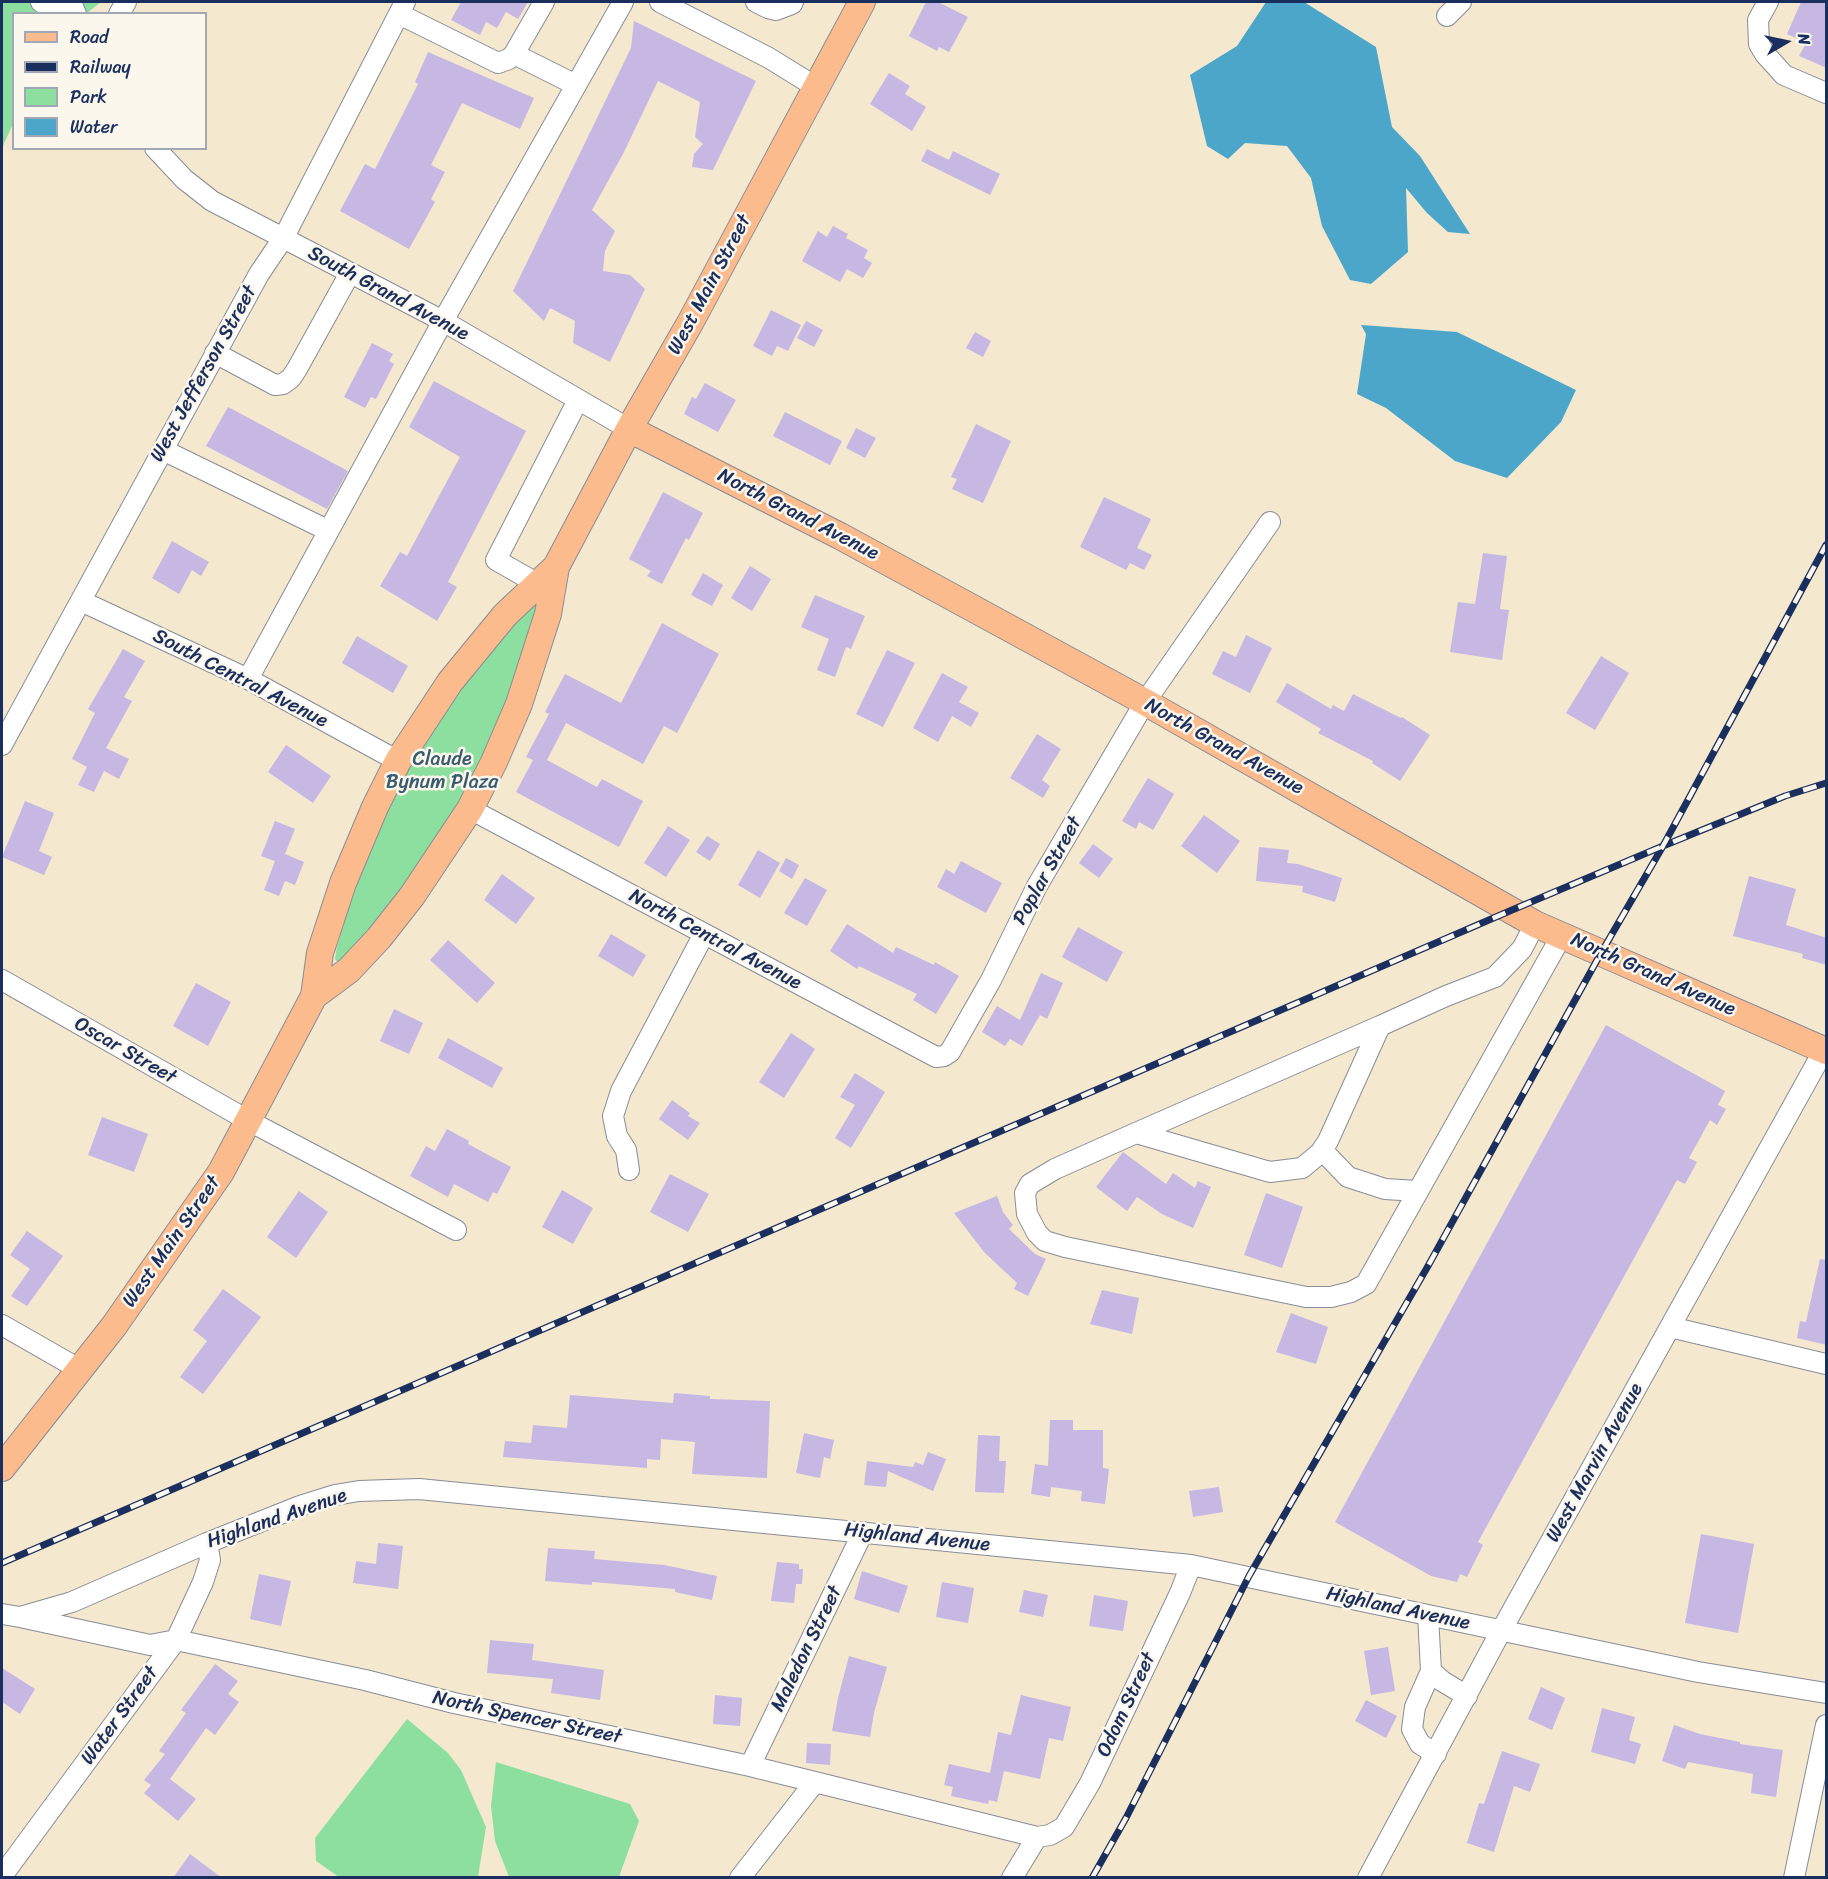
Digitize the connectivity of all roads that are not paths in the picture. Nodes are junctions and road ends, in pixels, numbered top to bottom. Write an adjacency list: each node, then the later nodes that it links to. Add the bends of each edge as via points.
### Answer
1 (41, 2): 10 (street)
2 (544, 2): 11 (street)
3 (623, 2): 12 (street)
4 (660, 2): 13 (street, via 770,58)
5 (756, 2): 6 (street, via 776,10)
6 (793, 2)
7 (862, 2): 13 (main road, West Main Street)
8 (1768, 2): 14 (street, via 1758,20 1759,44 1765,54 1784,75)
9 (402, 8): 11 (street, via 498,63); 16 (street, West Jefferson Street)
10 (57, 12)
11 (514, 54): 12 (street)
12 (576, 85): 18 (street)
13 (816, 87): 21 (main road, West Main Street)
14 (1827, 93)
15 (157, 150): 16 (street, South Grand Avenue, via 212,201)
16 (284, 237): 17 (street, South Grand Avenue); 19 (street, West Jefferson Street)
17 (350, 273): 18 (street, South Grand Avenue); 19 (street, via 297,369 283,384 275,385)
18 (443, 321): 20 (street, South Grand Avenue); 27 (street)
19 (215, 353): 22 (street, West Jefferson Street)
20 (578, 400): 21 (street, South Grand Avenue); 25 (street, via 496,560)
21 (629, 429): 25 (main road, West Main Street); 28 (main road, North Grand Avenue, via 840,536)
22 (163, 450): 24 (street); 26 (street, West Jefferson Street)
23 (1270, 522): 28 (street, Poplar Street)
24 (319, 526)
25 (547, 576): 30 (main road, West Main Street, via 505,615 450,682); 31 (main road, West Main Street, via 548,614 519,704)
26 (81, 601): 27 (street, South Central Avenue); 29 (street, West Jefferson Street)
27 (248, 679): 30 (street, South Central Avenue)
28 (1145, 702): 32 (main road, North Grand Avenue); 38 (street, Poplar Street, via 1037,886)
29 (2, 745)
30 (398, 761): 36 (main road, West Main Street, via 343,883 320,953)
31 (470, 808): 33 (street, North Central Avenue); 36 (main road, West Main Street, via 380,938 349,970)
32 (1535, 924): 34 (main road, North Grand Avenue); 37 (street, via 1522,949 1496,977)
33 (704, 934): 38 (street, North Central Avenue, via 936,1057 945,1056); 43 (street, via 646,1040 613,1116)
34 (1562, 935): 39 (main road, North Grand Avenue); 44 (street)
35 (2, 980): 40 (street, Oscar Street)
36 (314, 996): 40 (main road, West Main Street)
37 (1380, 1026): 41 (street); 42 (street)
38 (956, 1042)
39 (1825, 1050): 47 (street, West Marvin Avenue)
40 (249, 1121): 45 (street, Oscar Street); 49 (main road, West Main Street, via 220,1173 114,1326)
41 (1136, 1133): 42 (street, via 1270,1172 1302,1168); 44 (street, via 1054,1169 1030,1184 1025,1193 1027,1214 1036,1233 1045,1241 1065,1247 1306,1297 1331,1297 1365,1284)
42 (1322, 1150): 44 (street, via 1348,1177 1385,1190)
43 (629, 1170)
44 (1418, 1191)
45 (456, 1230)
46 (2, 1325): 49 (street)
47 (1670, 1327): 48 (street); 56 (street, West Marvin Avenue)
48 (1827, 1364)
49 (79, 1369): 50 (main road, West Main Street)
50 (2, 1468)
51 (863, 1532): 52 (street, Highland Avenue, via 386,1489 335,1495); 53 (street, Highland Avenue); 63 (street, Maledon Street)
52 (207, 1543): 54 (street, Highland Avenue, via 72,1602); 57 (street, Water Street, via 210,1560 203,1582)
53 (1191, 1565): 55 (street, Highland Avenue); 65 (street, Odom Street, via 1090,1783 1064,1827)
54 (11, 1615): 57 (street, North Spencer Street, via 150,1645)
55 (1428, 1615): 56 (street, Highland Avenue); 58 (street)
56 (1501, 1631): 59 (street, Highland Avenue, via 1698,1672); 60 (street, West Marvin Avenue)
57 (176, 1640): 63 (street, North Spencer Street); 66 (street, Water Street)
58 (1431, 1671): 60 (street); 62 (street, via 1415,1707 1412,1729 1420,1744)
59 (1827, 1693)
60 (1467, 1696): 62 (street, West Marvin Avenue)
61 (1827, 1725): 70 (street)
62 (1436, 1754): 69 (street, West Marvin Avenue)
63 (750, 1766): 64 (street, North Spencer Street)
64 (815, 1782): 65 (street, North Spencer Street); 67 (street)
65 (1044, 1836): 68 (street, Odom Street)
66 (2, 1876)
67 (740, 1878)
68 (1012, 1878)
69 (1368, 1878)
70 (1794, 1878)

